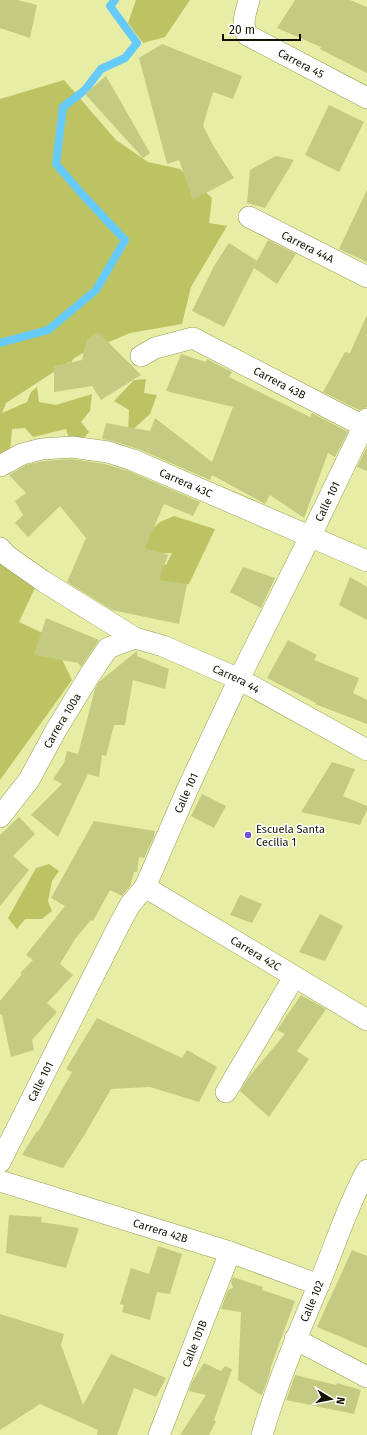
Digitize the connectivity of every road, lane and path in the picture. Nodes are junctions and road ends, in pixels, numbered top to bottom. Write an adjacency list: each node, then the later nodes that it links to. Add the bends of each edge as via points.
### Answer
1 (250, 0): 2 (street, Carrera 45, via 244,22 247,35)
2 (367, 98)
3 (248, 217): 4 (street, Carrera 44A)
4 (367, 277)
5 (141, 356): 6 (street, Carrera 43B, via 155,348 193,338)
6 (366, 425): 8 (street, Calle 101)
7 (0, 466): 8 (street, Carrera 43C, via 22,454 42,449 72,447 108,452 133,460)
8 (310, 537): 10 (street, Carrera 43C); 12 (street, Calle 101)
9 (0, 548): 11 (street, Carrera 44, via 43,582)
10 (367, 561)
11 (135, 638): 12 (street, Carrera 44, via 163,646); 14 (street, Carrera 100a, via 108,648 60,723 29,780)
12 (238, 679): 13 (street, Carrera 44); 15 (street, Calle 101)
13 (367, 750)
14 (0, 817)
15 (145, 887): 16 (street, Carrera 42C); 19 (street, Calle 101, via 130,905 119,925)
16 (294, 977): 17 (street, Carrera 42C); 18 (street)
17 (367, 1020)
18 (226, 1092)
19 (0, 1162)
20 (367, 1170): 23 (street, Calle 102, via 357,1188)
21 (0, 1181): 22 (street, Carrera 42B)
22 (230, 1252): 23 (street, Carrera 42B); 26 (street, Calle 101B)
23 (319, 1285): 24 (street, Calle 102)
24 (295, 1339): 25 (street); 27 (street, Calle 102)
25 (367, 1377)
26 (159, 1435)
27 (262, 1435)

